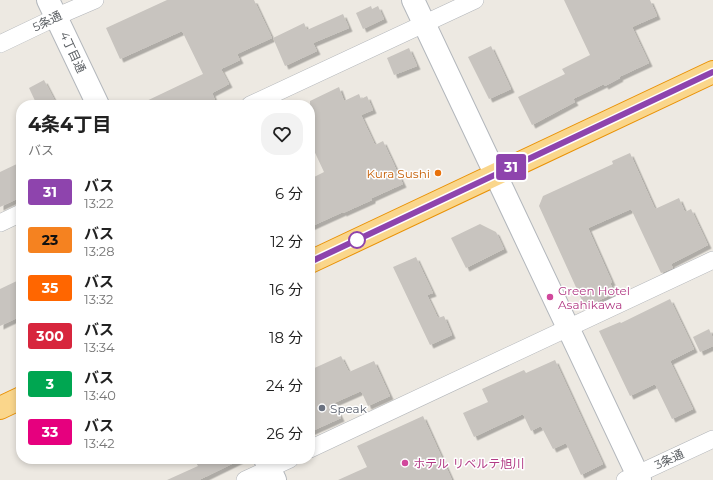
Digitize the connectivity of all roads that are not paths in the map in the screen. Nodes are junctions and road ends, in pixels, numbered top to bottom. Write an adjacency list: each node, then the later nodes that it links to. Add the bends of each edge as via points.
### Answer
1 (95, 0): 4 (street, 5条通)
2 (413, 0): 5 (street)
3 (475, 0): 5 (street)
4 (52, 8): 6 (street, 5条通); 8 (street, 4丁目通)
5 (424, 24): 9 (street); 10 (street)
6 (0, 44)
7 (713, 72): 10 (highway)
8 (96, 100)
9 (261, 100)
10 (495, 174): 13 (highway); 15 (street)
11 (16, 215): 12 (street)
12 (0, 223)
13 (315, 260)
14 (713, 260): 15 (street)
15 (568, 328): 19 (street); 22 (street)
16 (16, 400): 17 (highway)
17 (0, 408)
18 (713, 439): 22 (street, 3条通)
19 (315, 447)
20 (280, 464): 21 (street)
21 (269, 469): 23 (street)
22 (634, 478)
23 (245, 480)

